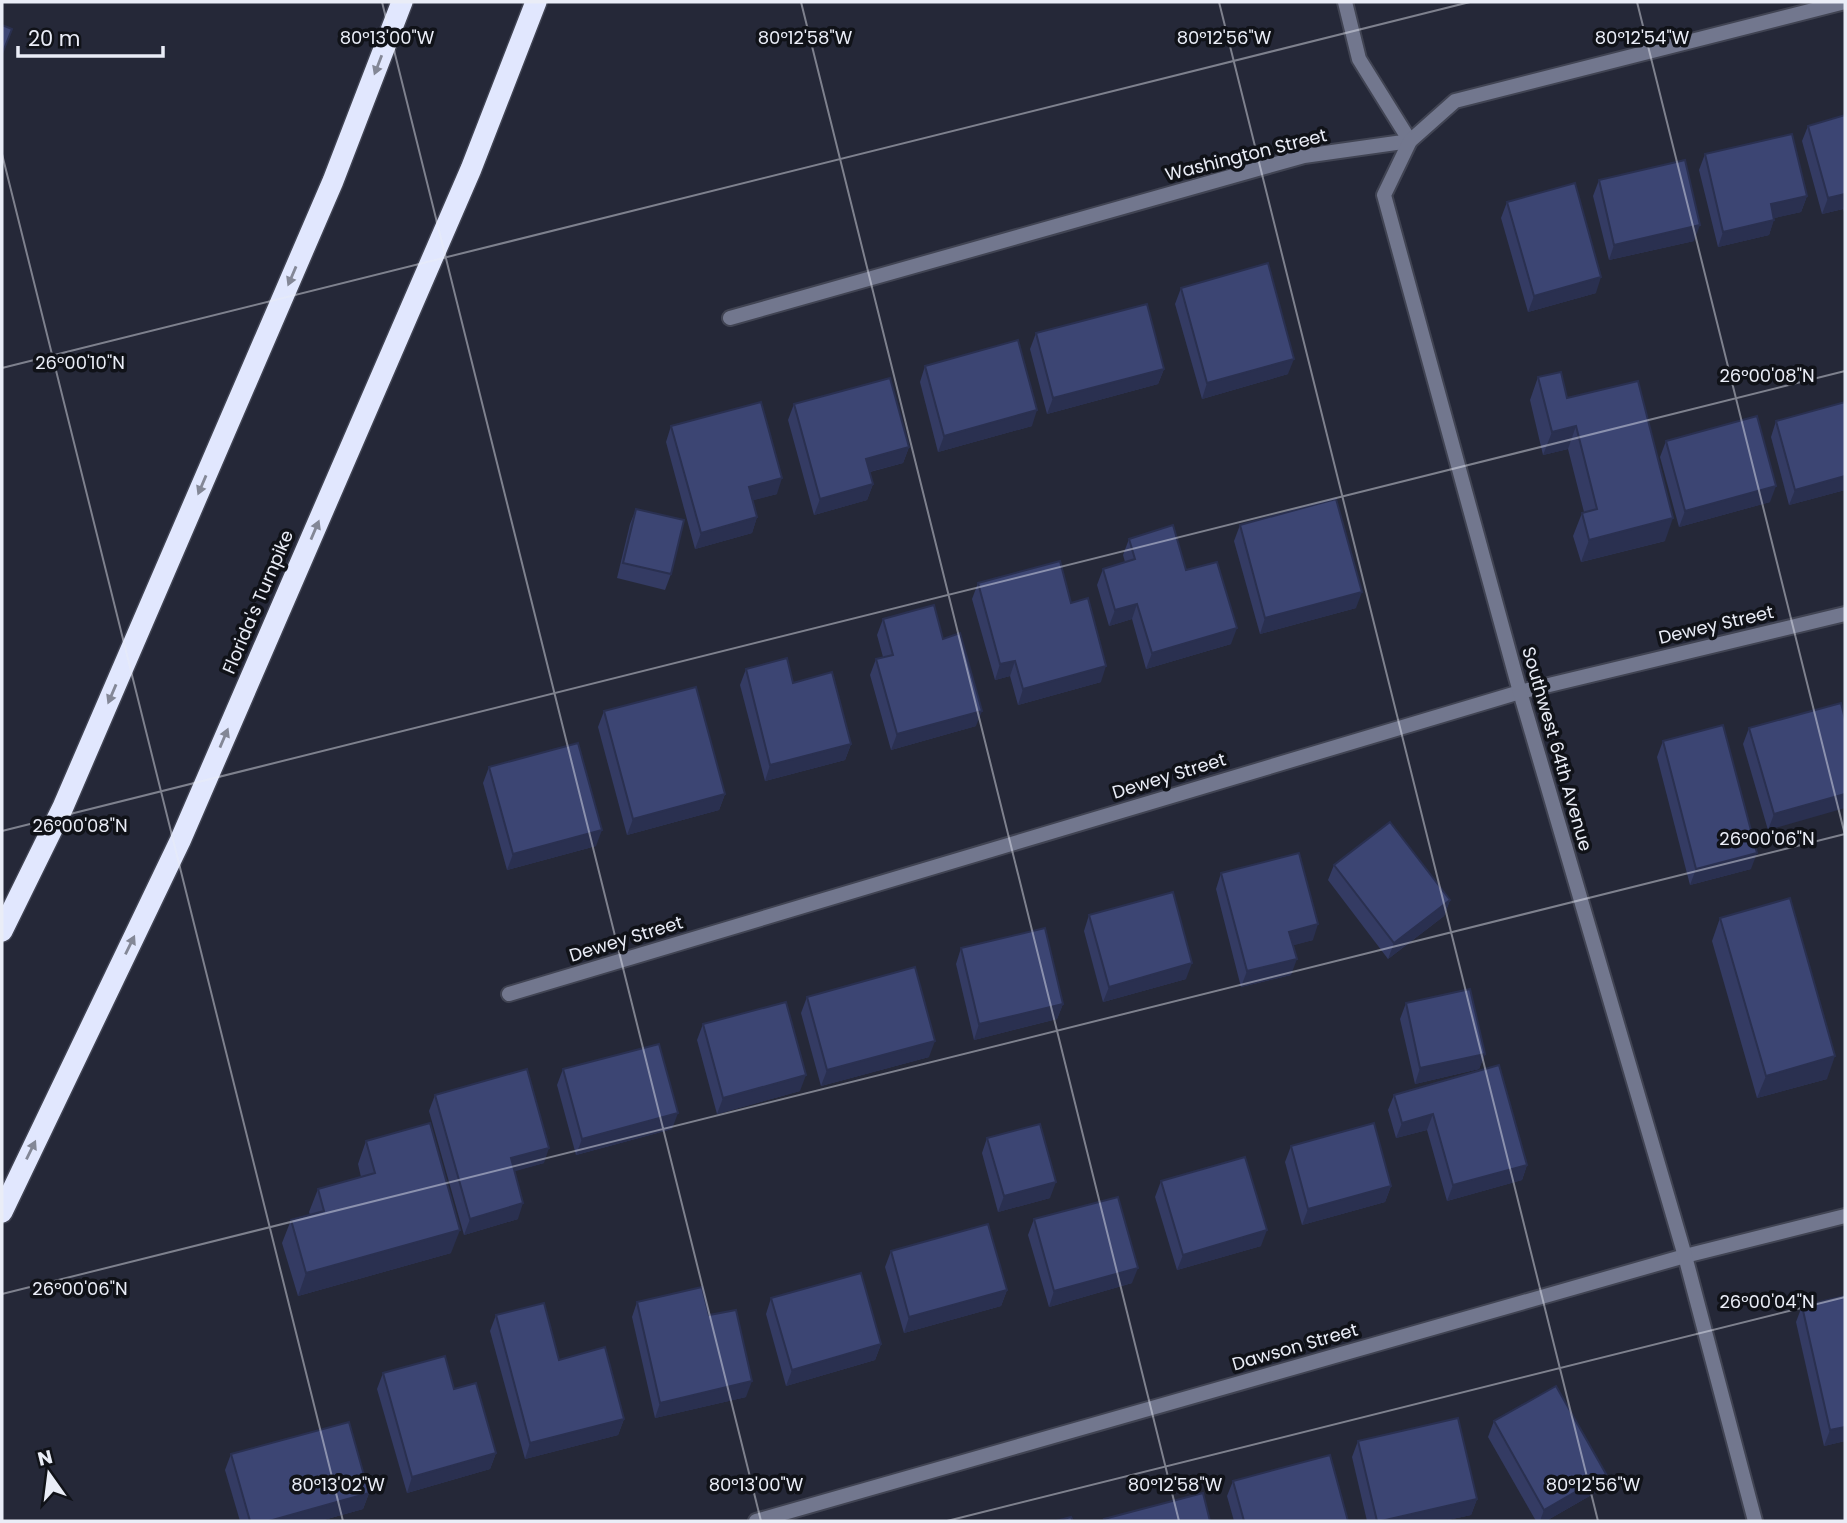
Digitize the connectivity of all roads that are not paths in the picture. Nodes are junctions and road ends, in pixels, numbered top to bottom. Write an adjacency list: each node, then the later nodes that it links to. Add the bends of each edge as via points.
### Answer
1 (402, 2): 9 (highway, one-way to 9, via 317,219 63,807)
2 (536, 2): 11 (highway, Florida's Turnpike, one-way to 2, via 186,828 471,169)
3 (1345, 2): 5 (street, via 1359,58)
4 (1845, 2): 5 (street, via 1455,101)
5 (1410, 141): 6 (street, Washington Street, via 1304,156); 8 (street, Southwest 64th Avenue, via 1384,195)
6 (730, 318)
7 (1845, 614): 8 (street, Dewey Street)
8 (1520, 692): 10 (street, Dewey Street); 13 (street, Southwest 64th Avenue)
9 (2, 931)
10 (509, 994)
11 (2, 1212)
12 (1845, 1216): 13 (street, Dawson Street)
13 (1685, 1256): 14 (street, Dawson Street); 15 (street, Southwest 64th Avenue)
14 (756, 1521)
15 (1755, 1521)

